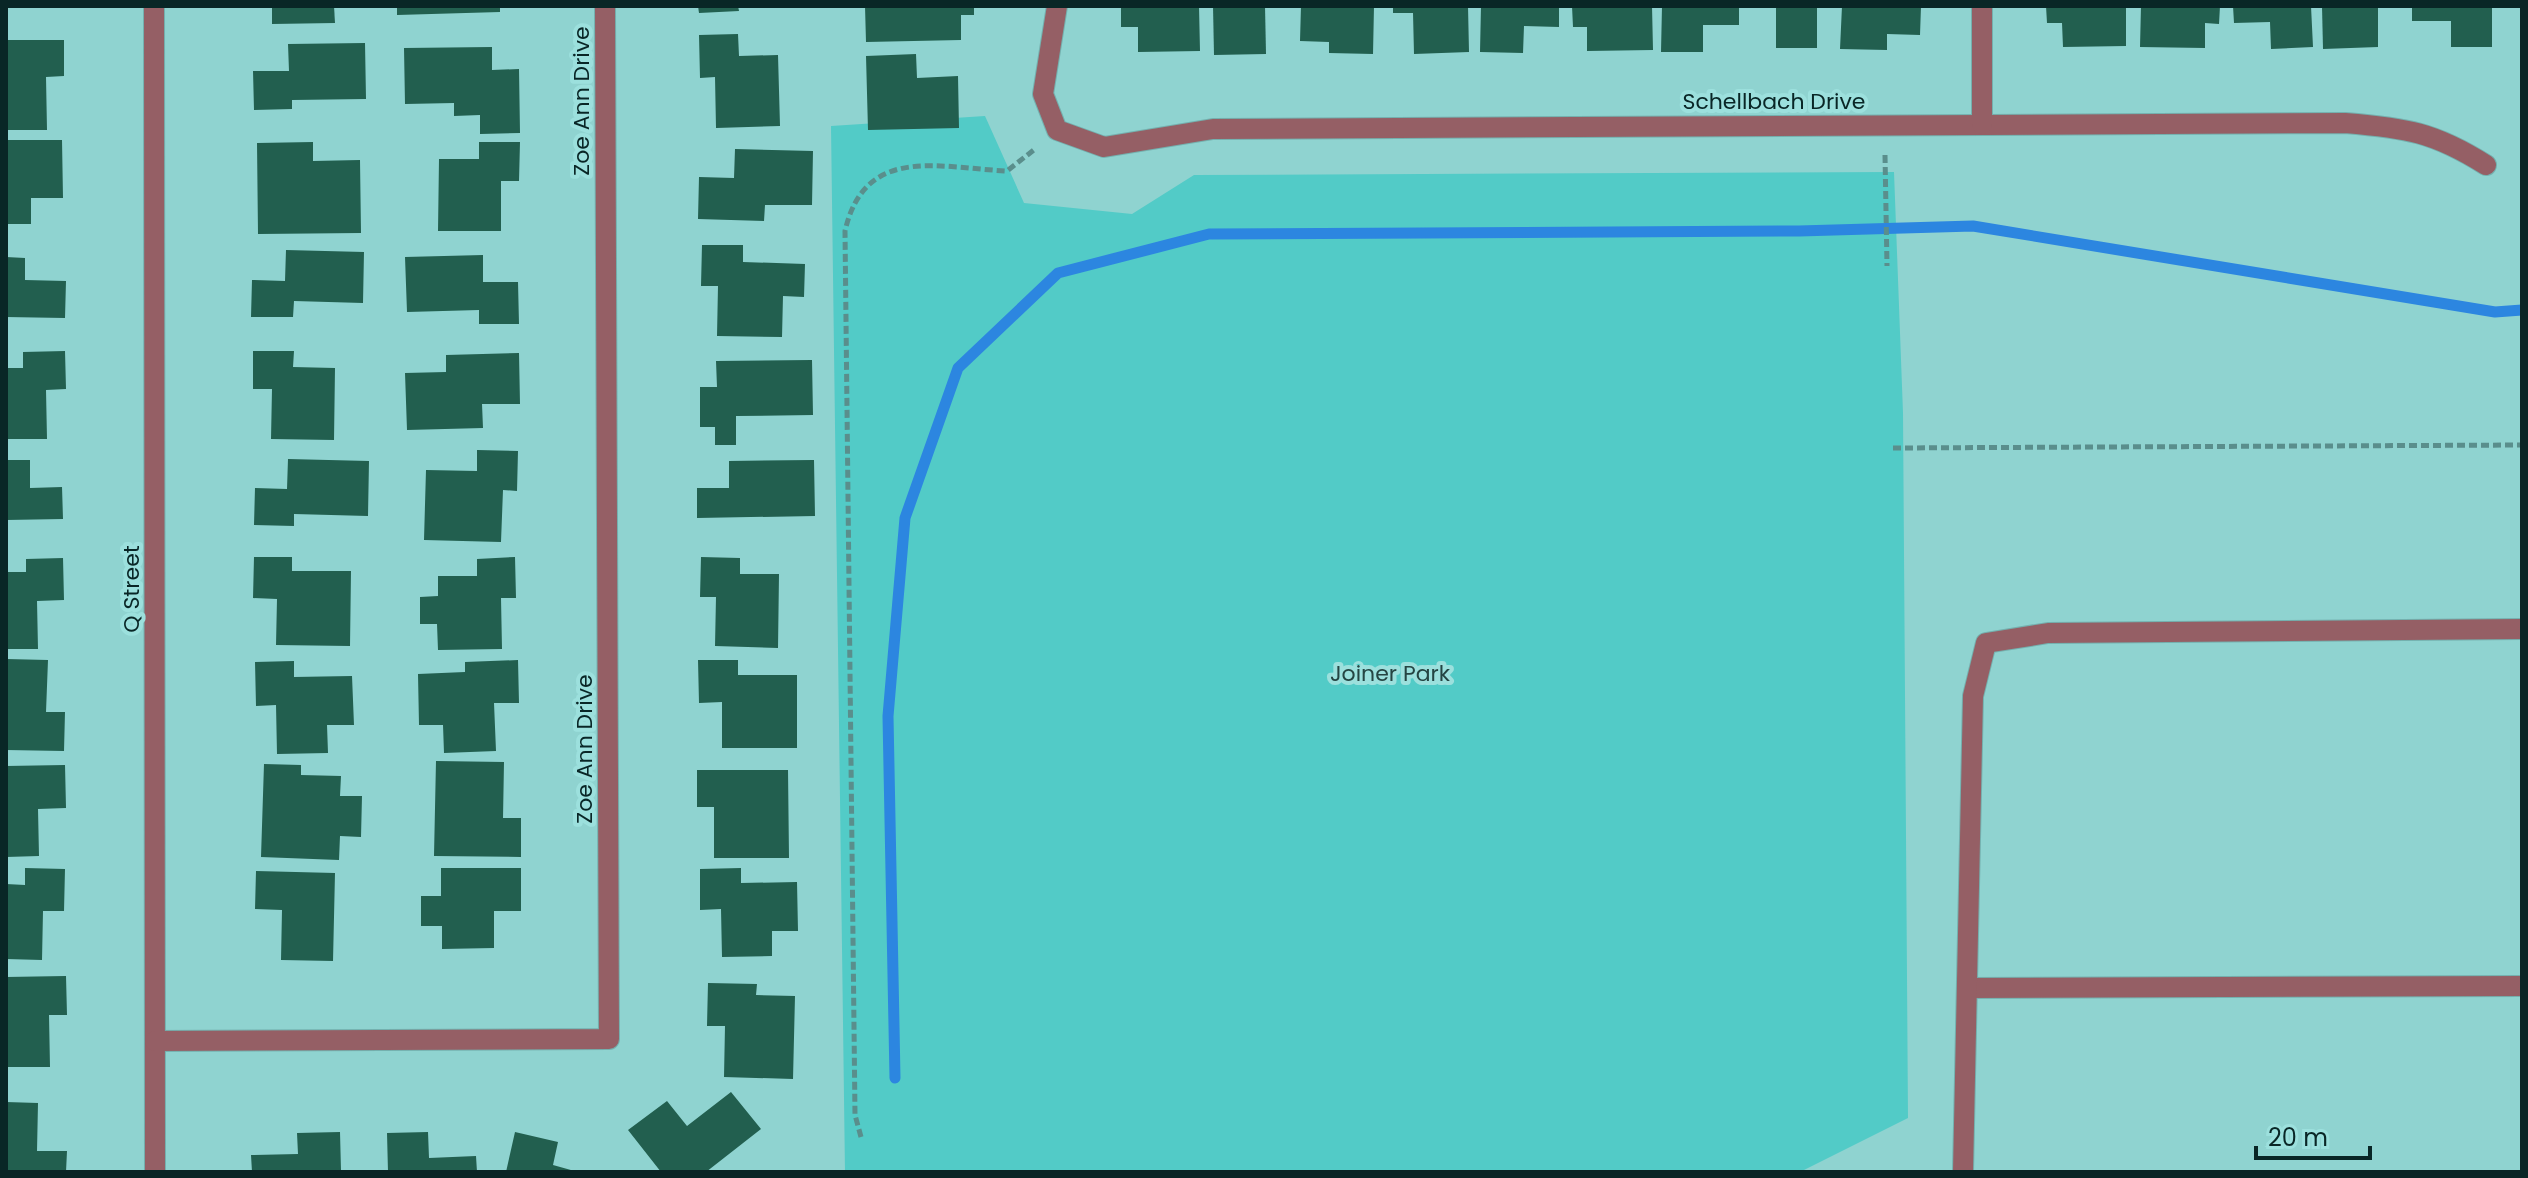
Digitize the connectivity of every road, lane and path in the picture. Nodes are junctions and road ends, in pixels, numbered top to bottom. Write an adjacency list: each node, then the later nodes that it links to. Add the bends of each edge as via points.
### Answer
1 (154, 6): 15 (street, Q Street)
2 (605, 6): 15 (street, Zoe Ann Drive, via 609,1039)
3 (1057, 6): 6 (street, via 1043,94)
4 (1982, 6): 5 (street)
5 (1982, 124): 6 (street, Schellbach Drive, via 1213,129 1104,147); 7 (street, Schellbach Drive, via 2345,123 2408,128 2449,142)
6 (1057, 130): 16 (path, via 1007,171 929,163 894,170 864,186 845,231 855,1115)
7 (2486, 165)
8 (1886, 188): 9 (path)
9 (1887, 266)
10 (2522, 445): 11 (path)
11 (1893, 448)
12 (2522, 629): 14 (street, via 2048,633 1986,643 1973,696)
13 (2522, 986): 14 (street)
14 (1967, 988): 18 (street)
15 (155, 1041): 17 (street, Q Street)
16 (861, 1137)
17 (155, 1172)
18 (1963, 1172)

